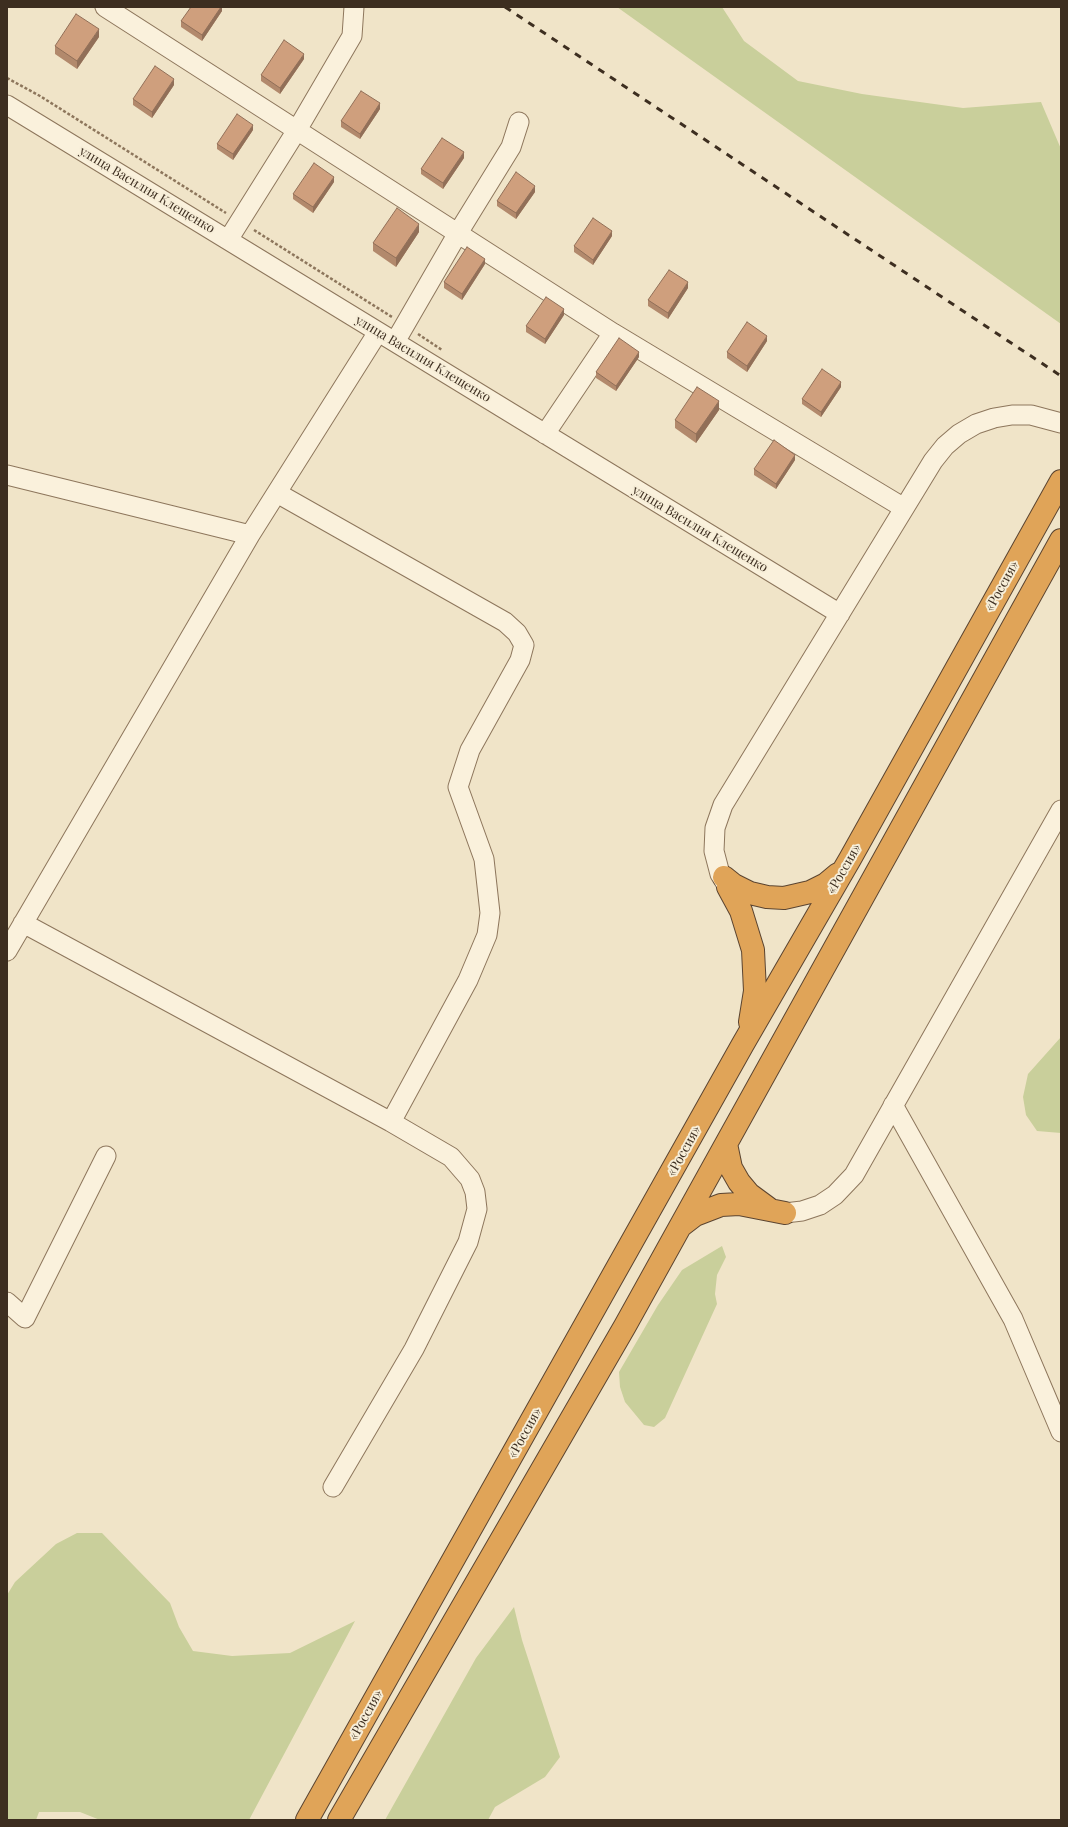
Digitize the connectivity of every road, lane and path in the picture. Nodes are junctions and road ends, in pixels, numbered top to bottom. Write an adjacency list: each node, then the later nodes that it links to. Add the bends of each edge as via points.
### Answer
1 (105, 7): 5 (street)
2 (354, 7): 5 (street, via 352,36)
3 (7, 105): 7 (street, улица Василия Клещенко)
4 (519, 122): 6 (street, via 511,147)
5 (297, 130): 6 (street); 7 (street)
6 (458, 233): 9 (street); 10 (street)
7 (228, 240): 8 (street, улица Василия Клещенко)
8 (378, 332): 10 (street, улица Василия Клещенко); 15 (street)
9 (613, 333): 12 (street); 16 (street)
10 (395, 342): 12 (street, улица Василия Клещенко)
11 (1061, 423): 16 (street, via 1041,416 1012,415 985,421 967,429 939,453)
12 (545, 434): 19 (street, улица Василия Клещенко)
13 (7, 475): 17 (street)
14 (1061, 481): 21 (highway, «Россия»)
15 (277, 493): 17 (street); 27 (street, via 505,622 517,633 524,645 520,660 470,750 458,787 484,859 490,913 487,935 468,980)
16 (904, 508): 19 (street)
17 (250, 535): 23 (street)
18 (1061, 540): 28 (highway)
19 (840, 614): 22 (street, via 723,805 713,839 714,851)
20 (1061, 810): 26 (street)
21 (850, 859): 22 (highway, via 826,884 802,895 767,897 750,893); 25 (highway, «Россия»)
22 (724, 880): 25 (highway, via 746,924 755,964 754,1004)
23 (23, 922): 24 (street); 27 (street)
24 (7, 951)
25 (743, 1044): 35 (highway, «Россия»)
26 (893, 1105): 30 (street, via 854,1175 842,1189 820,1204 802,1211); 33 (street, via 1013,1319)
27 (391, 1122): 34 (street, via 450,1157 470,1179 477,1209 468,1242 414,1348)
28 (726, 1144): 30 (highway, via 731,1168 744,1188 762,1204); 31 (highway)
29 (106, 1156): 32 (street, via 24,1318)
30 (784, 1213): 31 (highway, via 739,1204 721,1205 695,1215)
31 (681, 1226): 36 (highway)
32 (7, 1302)
33 (1061, 1432)
34 (333, 1487)
35 (306, 1820)
36 (339, 1820)

